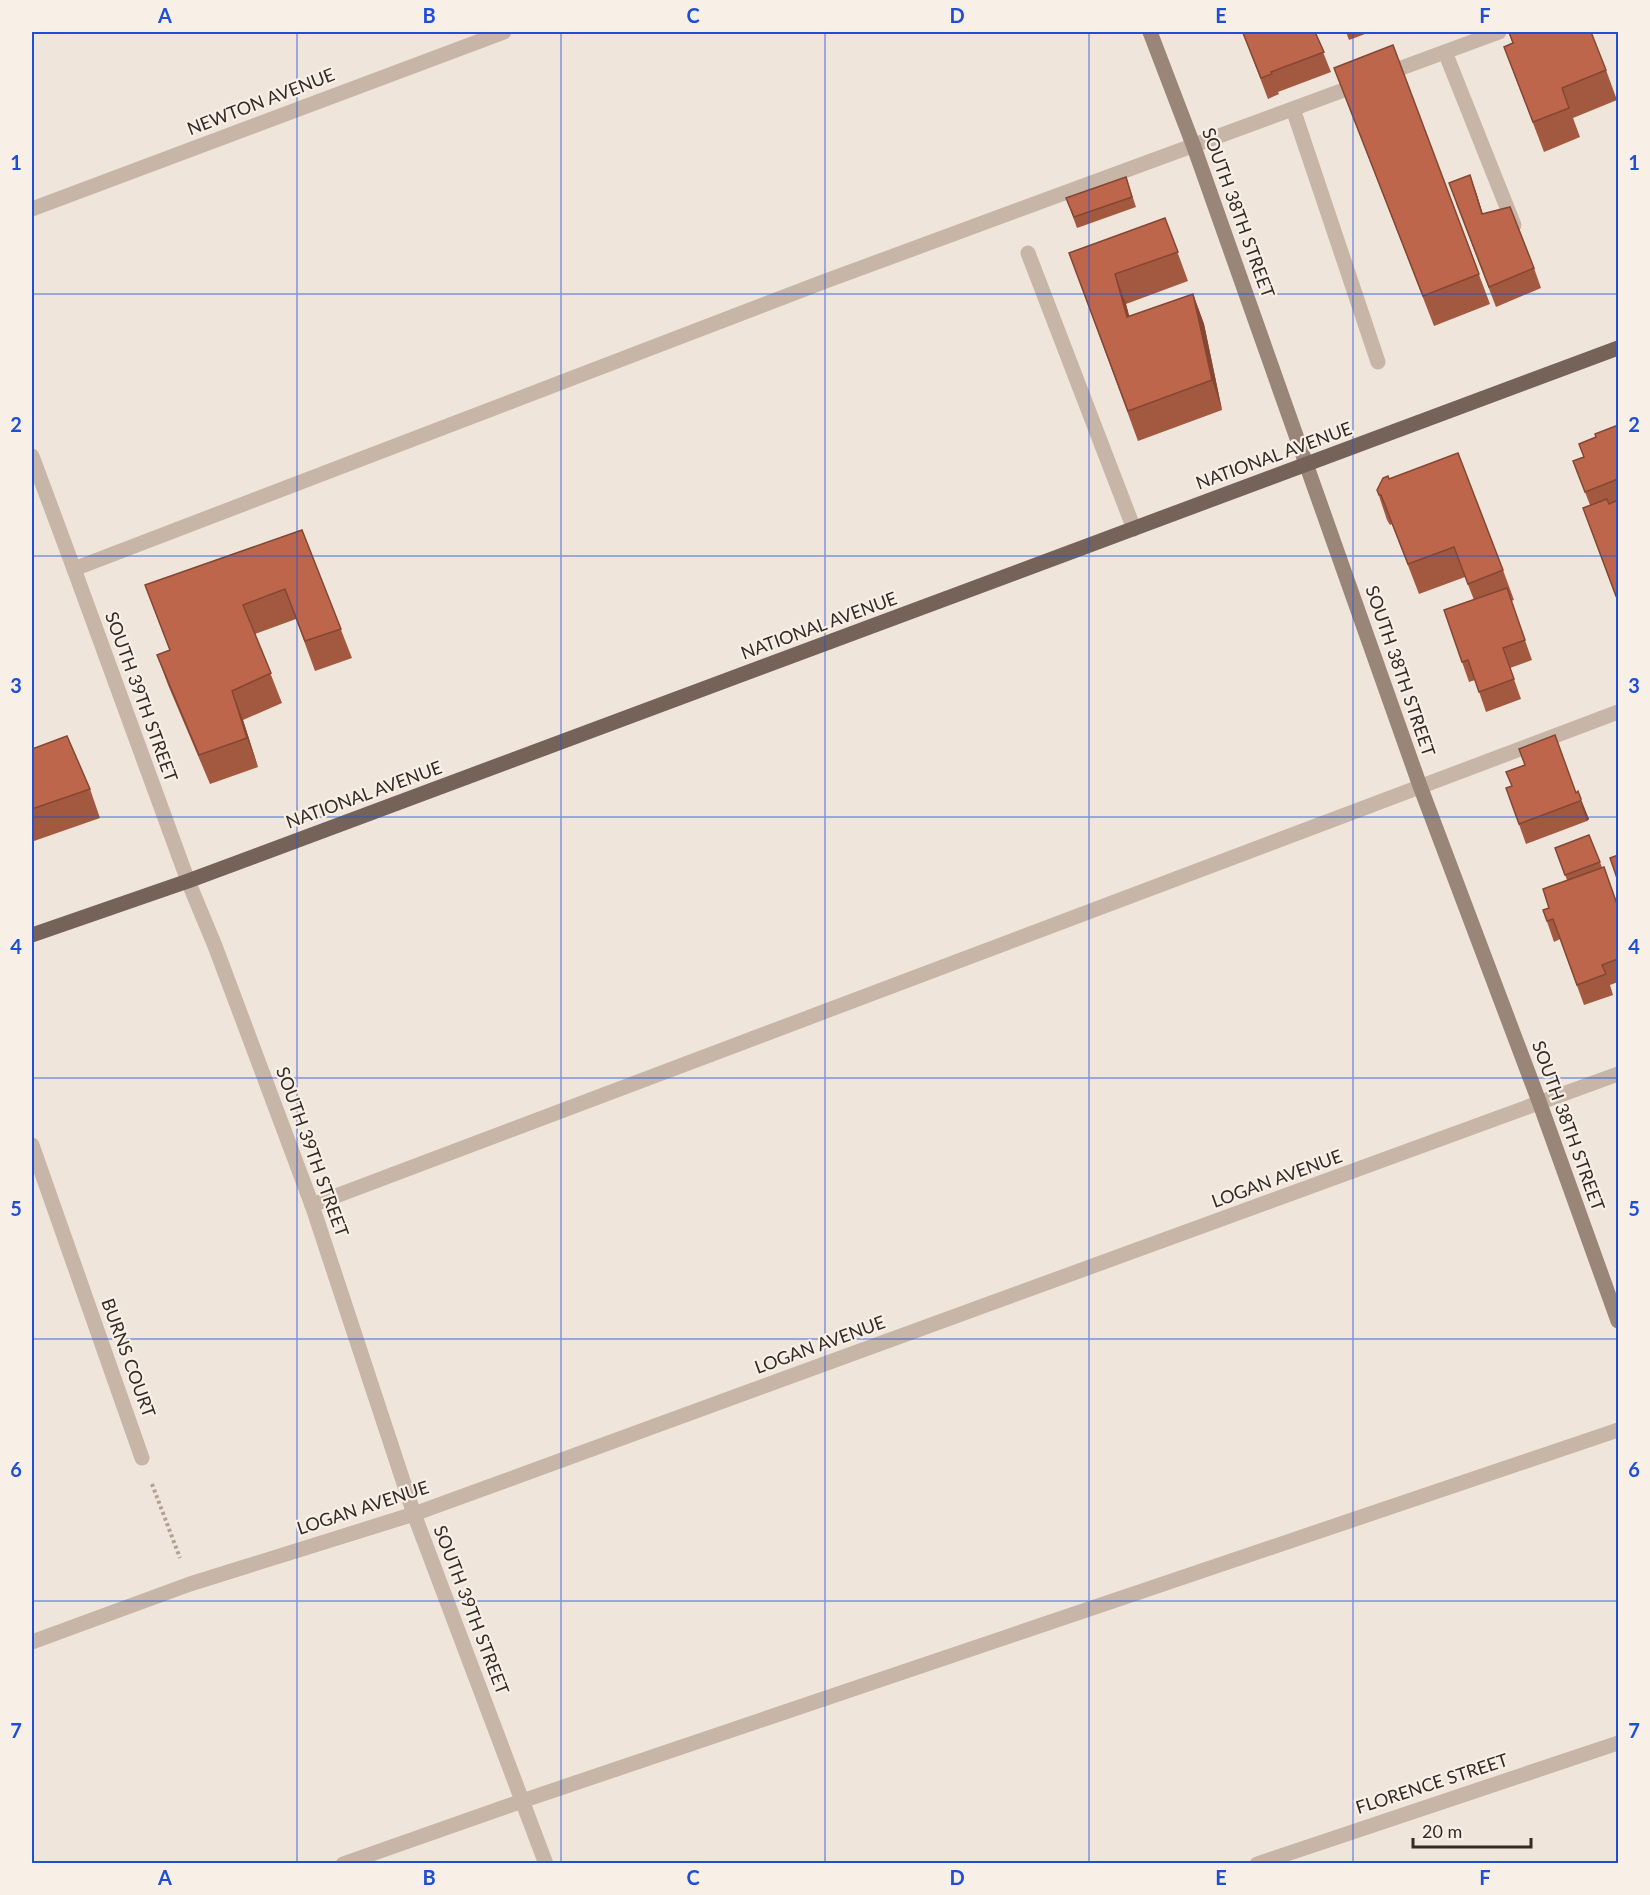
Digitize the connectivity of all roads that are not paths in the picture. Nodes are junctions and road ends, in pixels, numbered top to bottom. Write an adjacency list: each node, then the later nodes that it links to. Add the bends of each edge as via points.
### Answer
1 (504, 32): 7 (street, NEWTON AVENUE)
2 (1150, 32): 6 (street, SOUTH 38TH STREET)
3 (1499, 32): 4 (street)
4 (1445, 52): 5 (street); 8 (street)
5 (1293, 109): 6 (street); 11 (street)
6 (1194, 147): 13 (street, SOUTH 38TH STREET); 15 (street, via 823,282)
7 (32, 209)
8 (1514, 226)
9 (1028, 253): 14 (street)
10 (1618, 348): 13 (main road, NATIONAL AVENUE)
11 (1378, 362)
12 (32, 456): 15 (street, SOUTH 39TH STREET)
13 (1307, 464): 14 (main road, NATIONAL AVENUE); 17 (street, SOUTH 38TH STREET)
14 (1134, 529): 18 (main road, NATIONAL AVENUE)
15 (74, 569): 18 (street, SOUTH 39TH STREET)
16 (1618, 712): 17 (street)
17 (1420, 786): 21 (street, SOUTH 38TH STREET); 23 (street)
18 (188, 881): 19 (main road, NATIONAL AVENUE); 23 (street, SOUTH 39TH STREET)
19 (32, 935)
20 (1618, 1074): 21 (street, LOGAN AVENUE)
21 (1540, 1104): 24 (street, SOUTH 38TH STREET); 27 (street, LOGAN AVENUE)
22 (32, 1145): 26 (street, BURNS COURT)
23 (312, 1205): 27 (street, SOUTH 39TH STREET)
24 (1618, 1321)
25 (1618, 1430): 30 (street)
26 (142, 1458)
27 (414, 1514): 28 (street, LOGAN AVENUE, via 190,1584); 30 (street, SOUTH 39TH STREET)
28 (32, 1642)
29 (1618, 1743): 33 (street, FLORENCE STREET)
30 (522, 1801): 31 (street); 32 (street, SOUTH 39TH STREET)
31 (343, 1863)
32 (546, 1863)
33 (1257, 1863)

